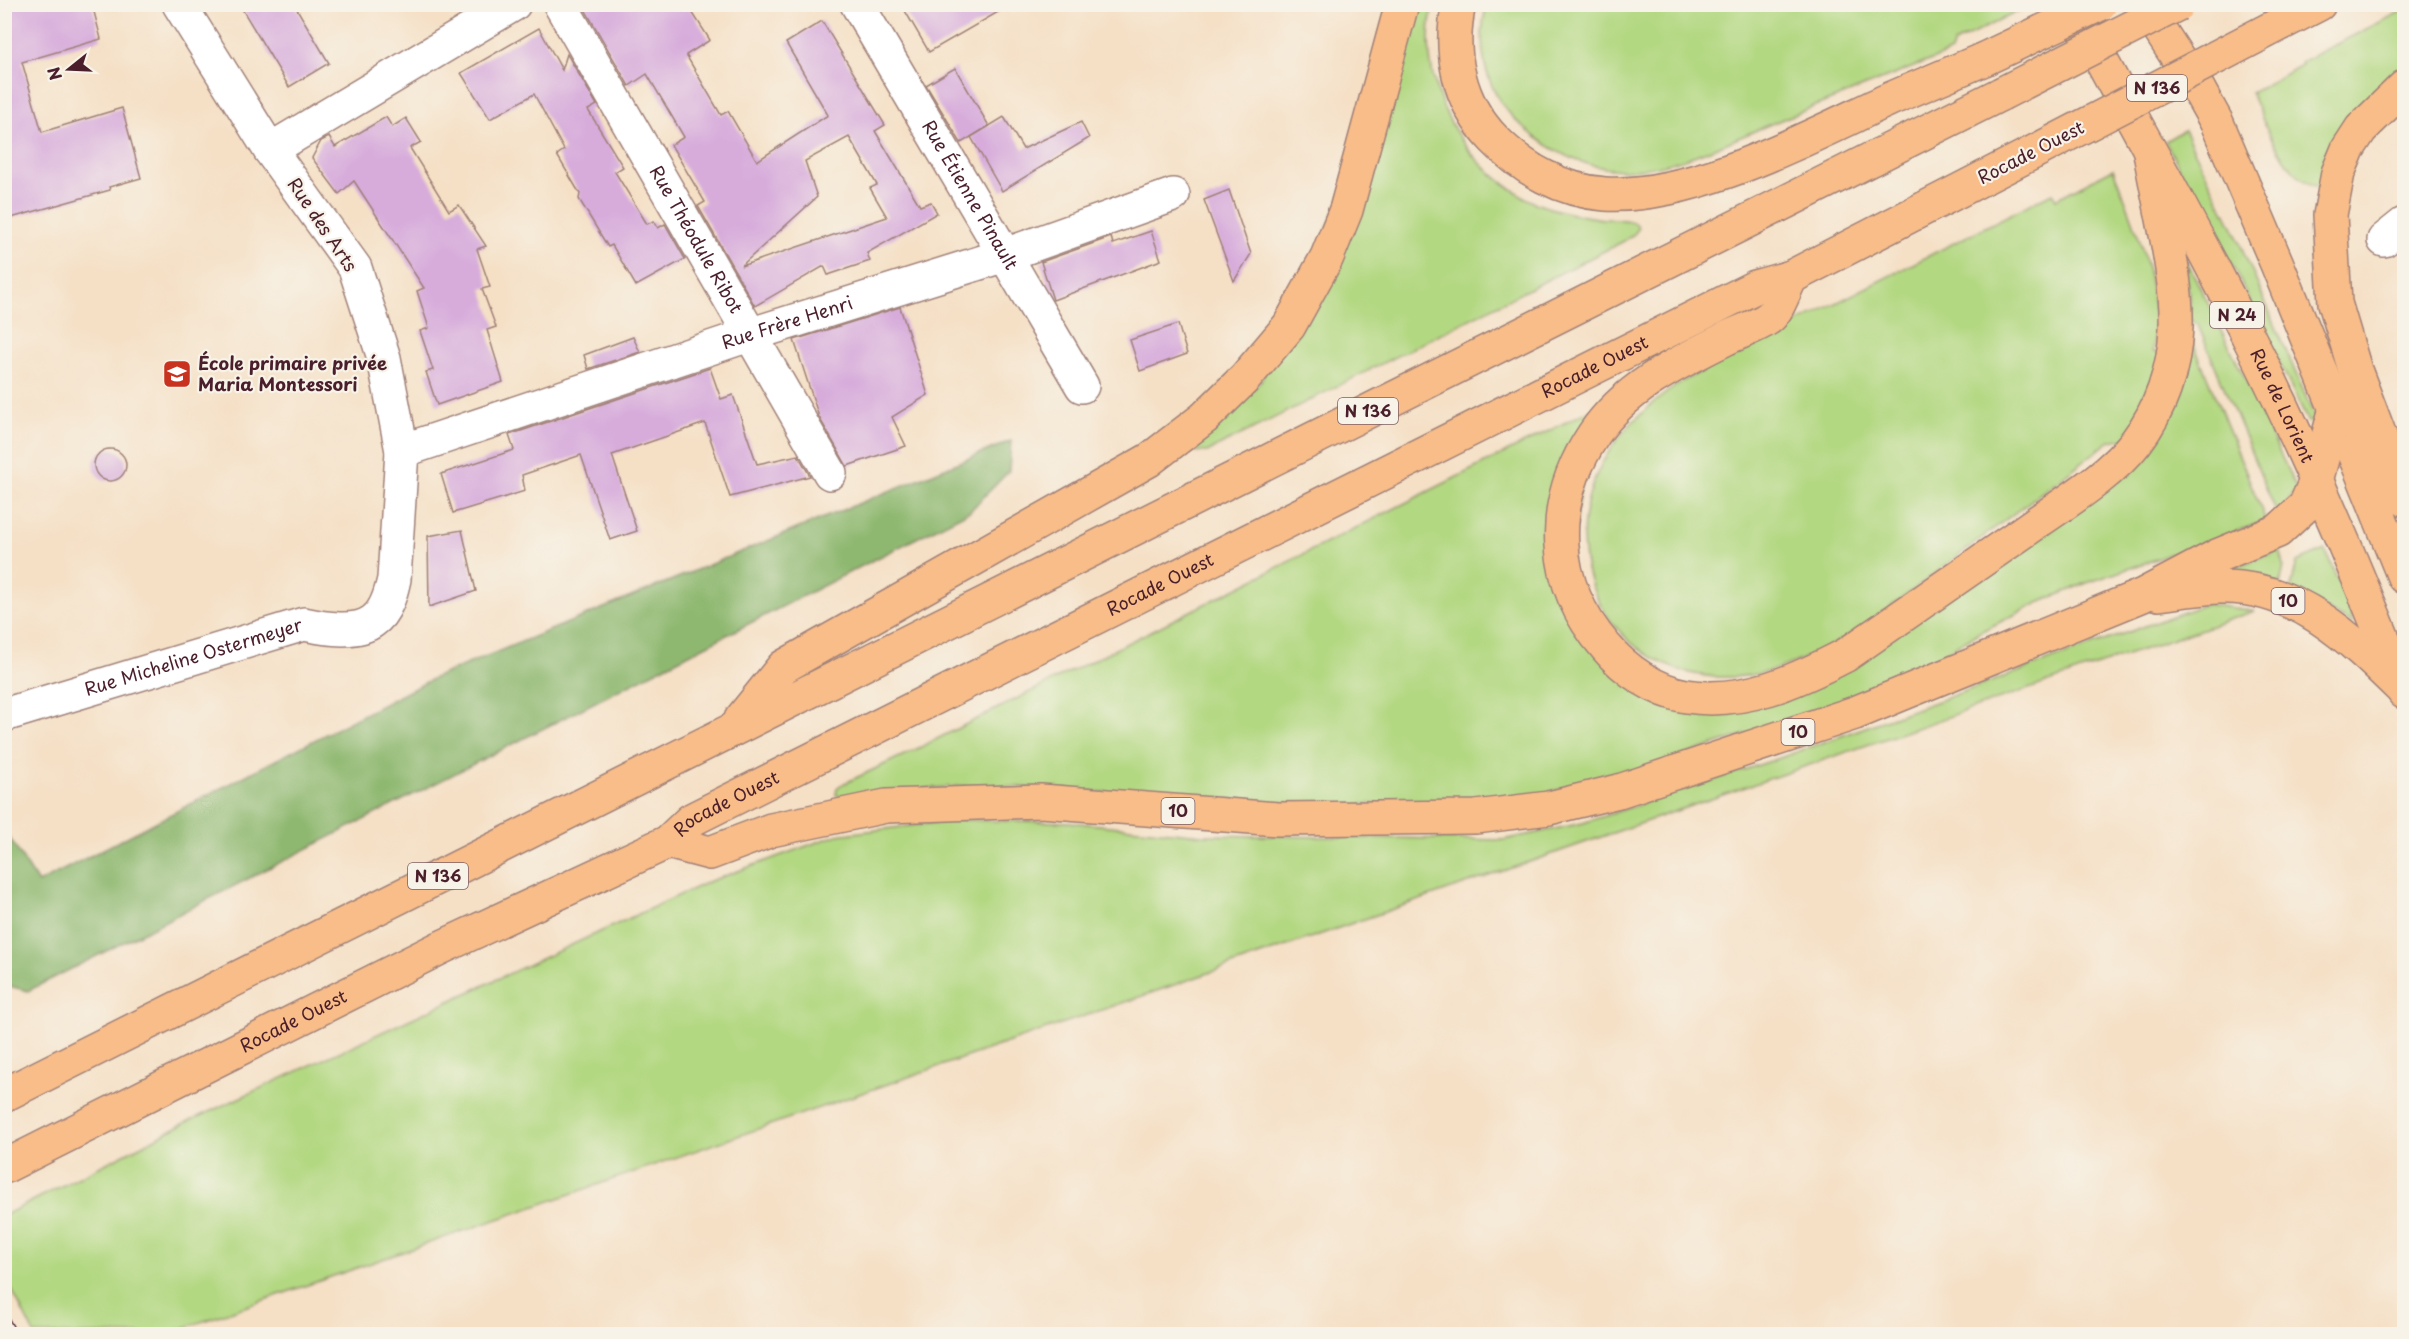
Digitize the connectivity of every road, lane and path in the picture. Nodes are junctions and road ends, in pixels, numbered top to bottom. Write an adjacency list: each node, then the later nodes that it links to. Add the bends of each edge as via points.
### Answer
1 (179, 4): 15 (street, Rue des Arts)
2 (514, 4): 15 (street)
3 (560, 4): 20 (street, Rue Théodule Ribot)
4 (857, 4): 18 (street, Rue Étienne Pinault)
5 (1402, 4): 32 (main road, via 1346,210 1327,257 1289,326 1245,378 1204,418 1149,459 783,667)
6 (1458, 4): 8 (main road, bridge, via 1454,43 1458,76 1481,124 1509,155 1535,172 1565,185 1602,193 1636,193 1722,172 1835,127)
7 (2071, 4): 16 (main road, Rue de Lorient / N 24)
8 (2100, 4)
9 (2143, 4): 14 (main road)
10 (2152, 4): 14 (main road)
11 (2178, 4): 32 (main road, N 136, bridge)
12 (2319, 4): 19 (main road, Rocade Ouest / N 136, bridge)
13 (2404, 87): 26 (main road, via 2361,129 2348,148 2338,173 2330,215 2335,303 2355,370)
14 (2199, 91): 22 (main road, N 24, via 2217,123)
15 (270, 150): 23 (street, Rue des Arts, via 355,268 384,358)
16 (2150, 152): 19 (main road, via 2171,267 2176,327 2164,391 2134,444 2075,495 1846,655 1757,693 1730,698 1684,695 1626,668 1588,624 1571,592 1563,564 1561,535 1566,499 1594,435 1625,399 1673,366 1770,317); 25 (main road, Rue de Lorient / N 24, via 2252,344)
17 (1173, 195): 18 (street, Rue Frère Henri)
18 (1005, 255): 20 (street, Rue Frère Henri); 21 (street, Rue Étienne Pinault)
19 (1791, 277): 33 (main road, Rocade Ouest / N 136, via 1755,287 691,820)
20 (749, 335): 23 (street, Rue Frère Henri); 24 (street, Rue Théodule Ribot)
21 (1082, 386)
22 (2337, 408): 25 (main road); 27 (main road, N 24)
23 (402, 452): 28 (street, Rue des Arts)
24 (830, 474)
25 (2316, 481): 29 (main road, via 2305,506 2278,531 2217,556); 30 (main road, Rue de Lorient / N 24)
26 (2404, 499)
27 (2404, 577)
28 (394, 579): 31 (street, Rue Micheline Ostermeyer, via 389,600 373,622 348,629 304,624)
29 (2143, 595): 30 (main road, 10, via 2219,587 2246,588 2276,596 2317,614 2354,642); 33 (main road, 10, via 1855,713 1619,791 1549,808 1476,817 1278,819 1041,801 944,803 886,806 771,830 710,853)
30 (2404, 691)
31 (4, 715)
32 (734, 728): 34 (main road, N 136)
33 (668, 842): 35 (main road, Rocade Ouest / N 136, via 430,953)
34 (4, 1095)
35 (4, 1167)

